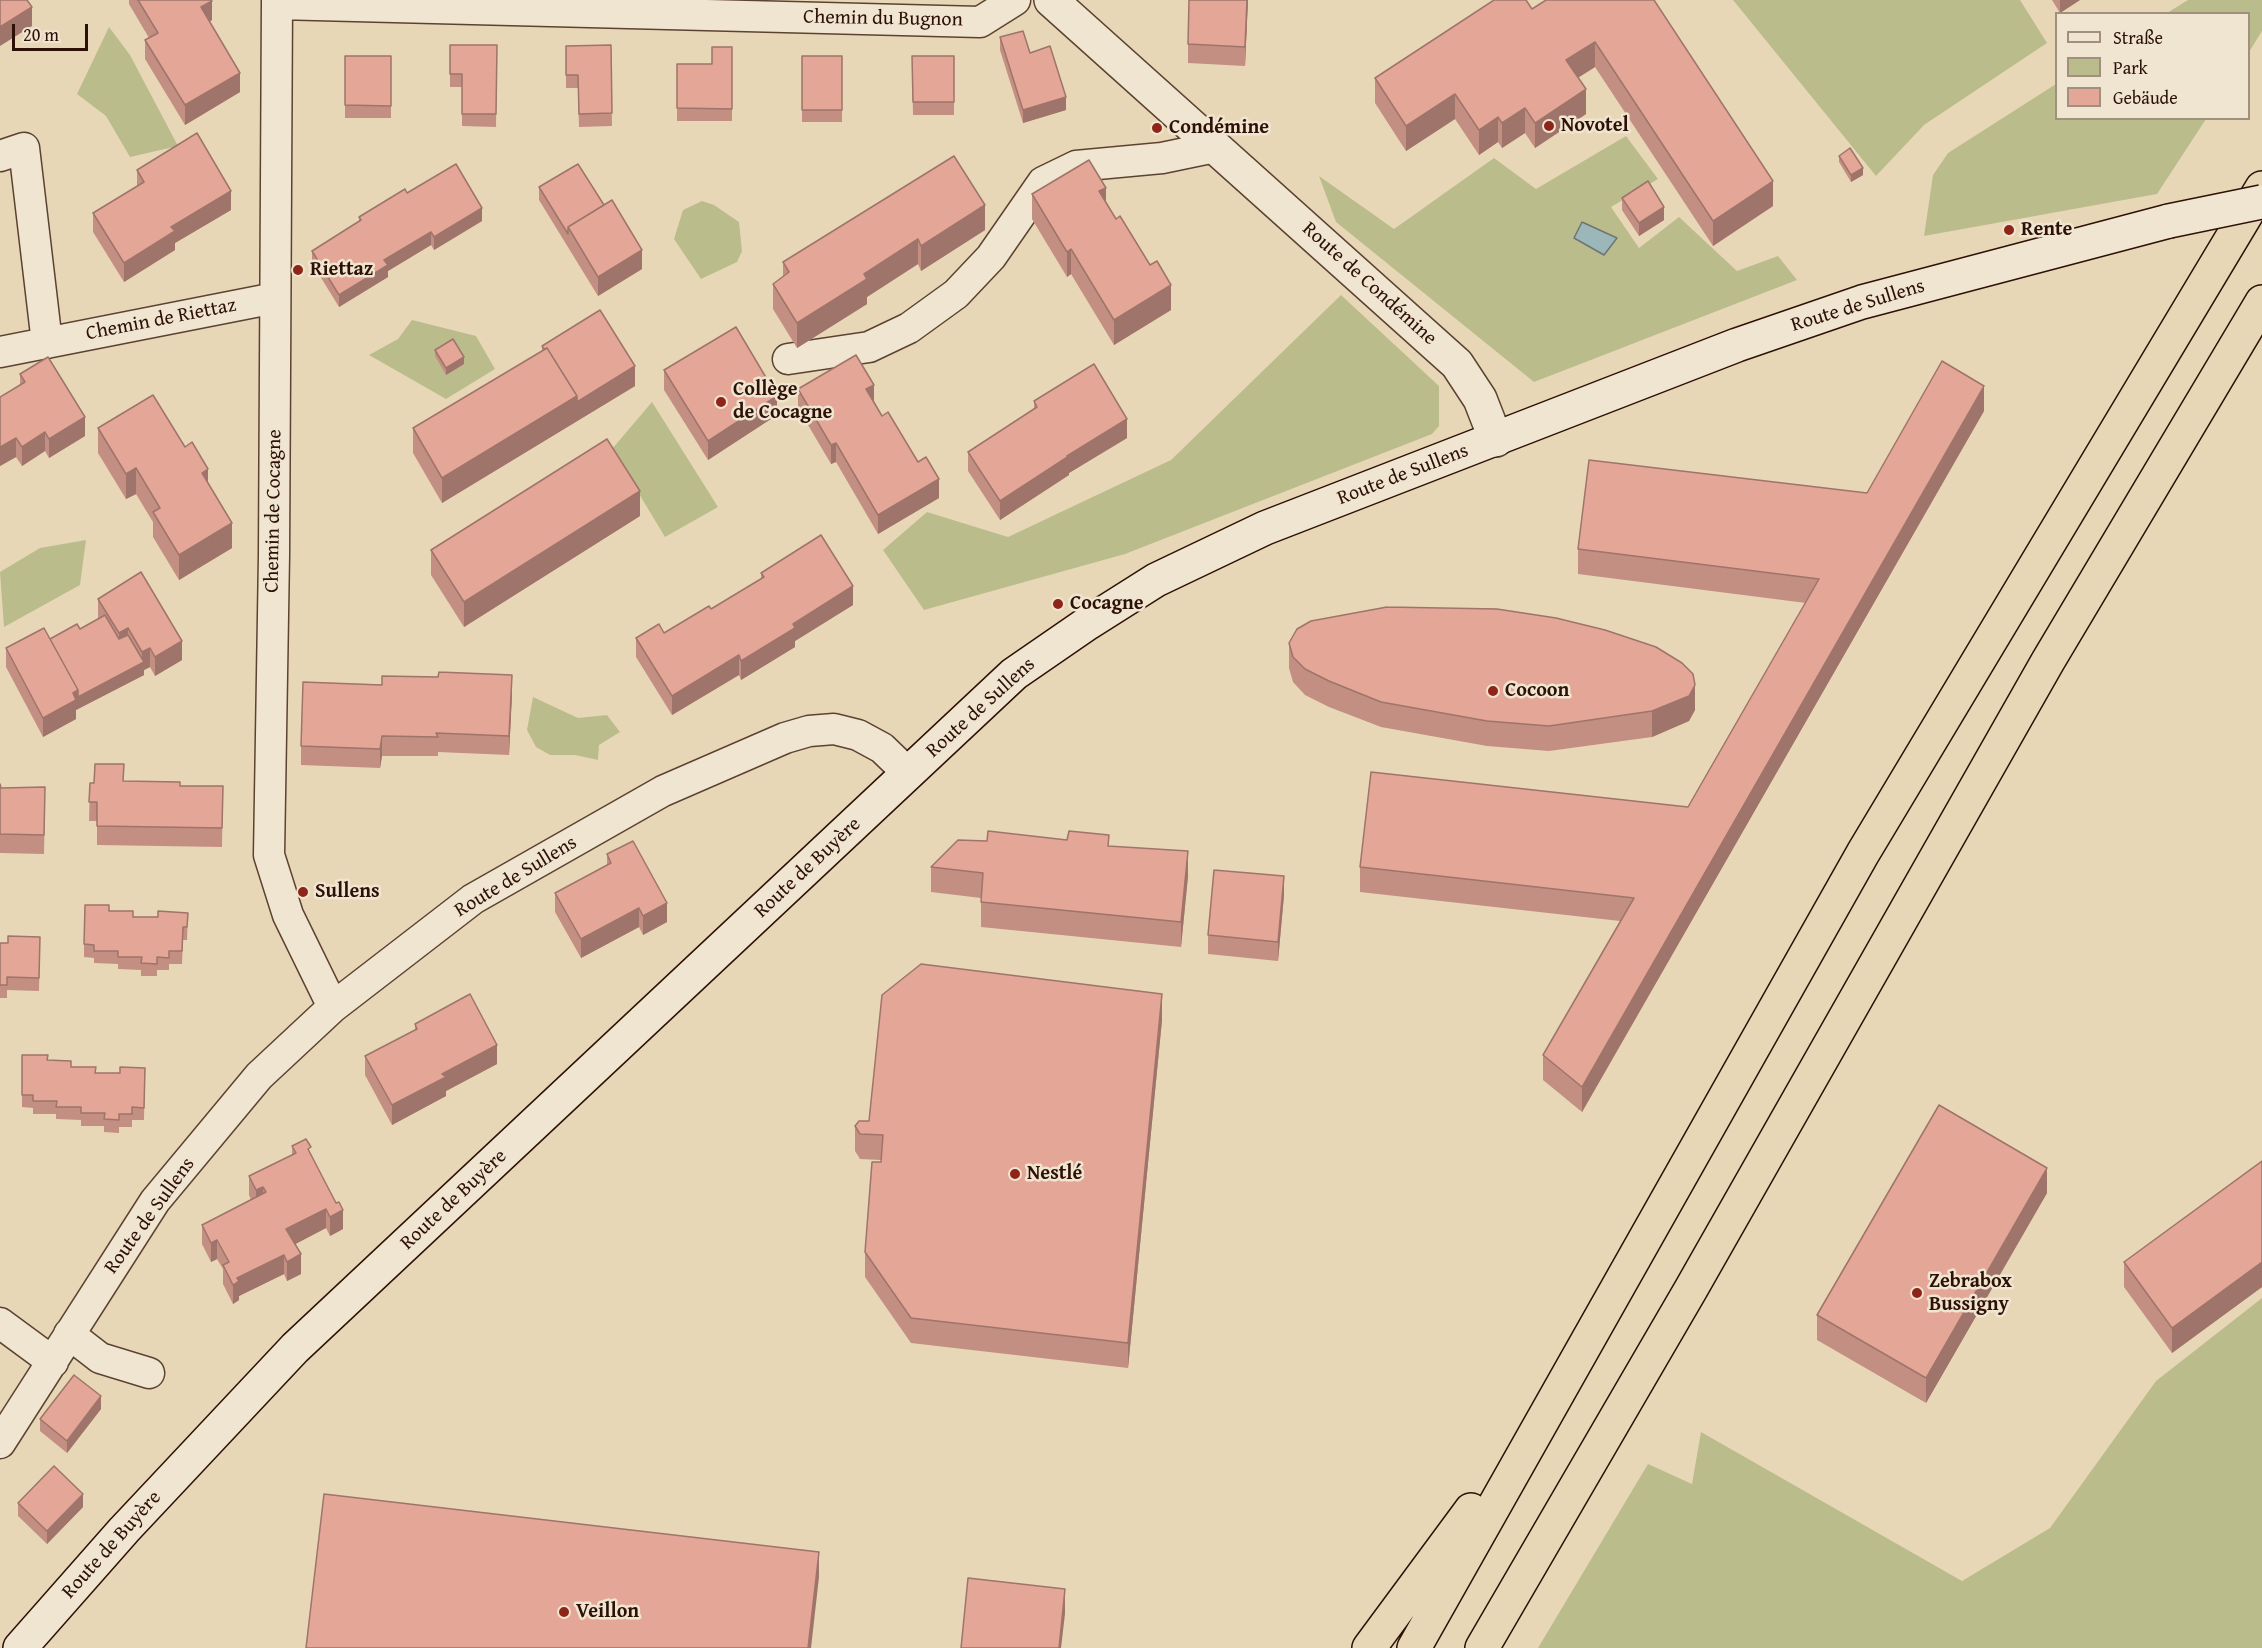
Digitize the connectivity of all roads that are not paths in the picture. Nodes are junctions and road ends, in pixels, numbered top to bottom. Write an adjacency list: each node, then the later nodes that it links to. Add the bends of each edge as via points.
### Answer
1 (1015, 0): 3 (street, Chemin du Bugnon, via 980,22)
2 (1051, 0): 4 (main road, Route de Condémine)
3 (277, 2): 8 (street, Chemin de Cocagne)
4 (1215, 147): 12 (street, via 1162,158 1076,166 1043,182 991,257 956,294 909,328 869,347); 13 (main road, Route de Condémine, via 1457,364 1480,399)
5 (0, 156): 10 (street, via 24,148)
6 (2262, 188): 20 (highway, via 1863,853)
7 (2262, 202): 13 (main road, Route de Sullens, bridge, via 1967,273 1820,316)
8 (275, 298): 10 (street, Chemin de Riettaz); 15 (street, Chemin de Cocagne, via 269,855 288,915)
9 (2262, 302): 22 (highway, via 2048,662)
10 (47, 344): 11 (street, Chemin de Riettaz)
11 (0, 352)
12 (788, 358)
13 (1496, 440): 14 (main road, Route de Sullens, via 1265,528 1156,580 1014,674)
14 (909, 774): 15 (street, Route de Sullens, via 882,748 858,735 834,729 785,738 663,791 473,899); 23 (main road, Route de Buyère, via 295,1348 124,1530)
15 (333, 1007): 17 (street, Route de Sullens, via 259,1076 155,1201)
16 (0, 1323): 18 (street)
17 (69, 1334): 18 (street, Route de Sullens); 19 (street, via 100,1358)
18 (53, 1362): 21 (street, Route de Sullens)
19 (148, 1373)
20 (1552, 1400): 24 (highway); 25 (highway)
21 (0, 1443)
22 (1532, 1567): 26 (highway); 27 (highway)
23 (20, 1648)
24 (1370, 1648)
25 (1414, 1648)
26 (1482, 1648)
27 (1493, 1648)

